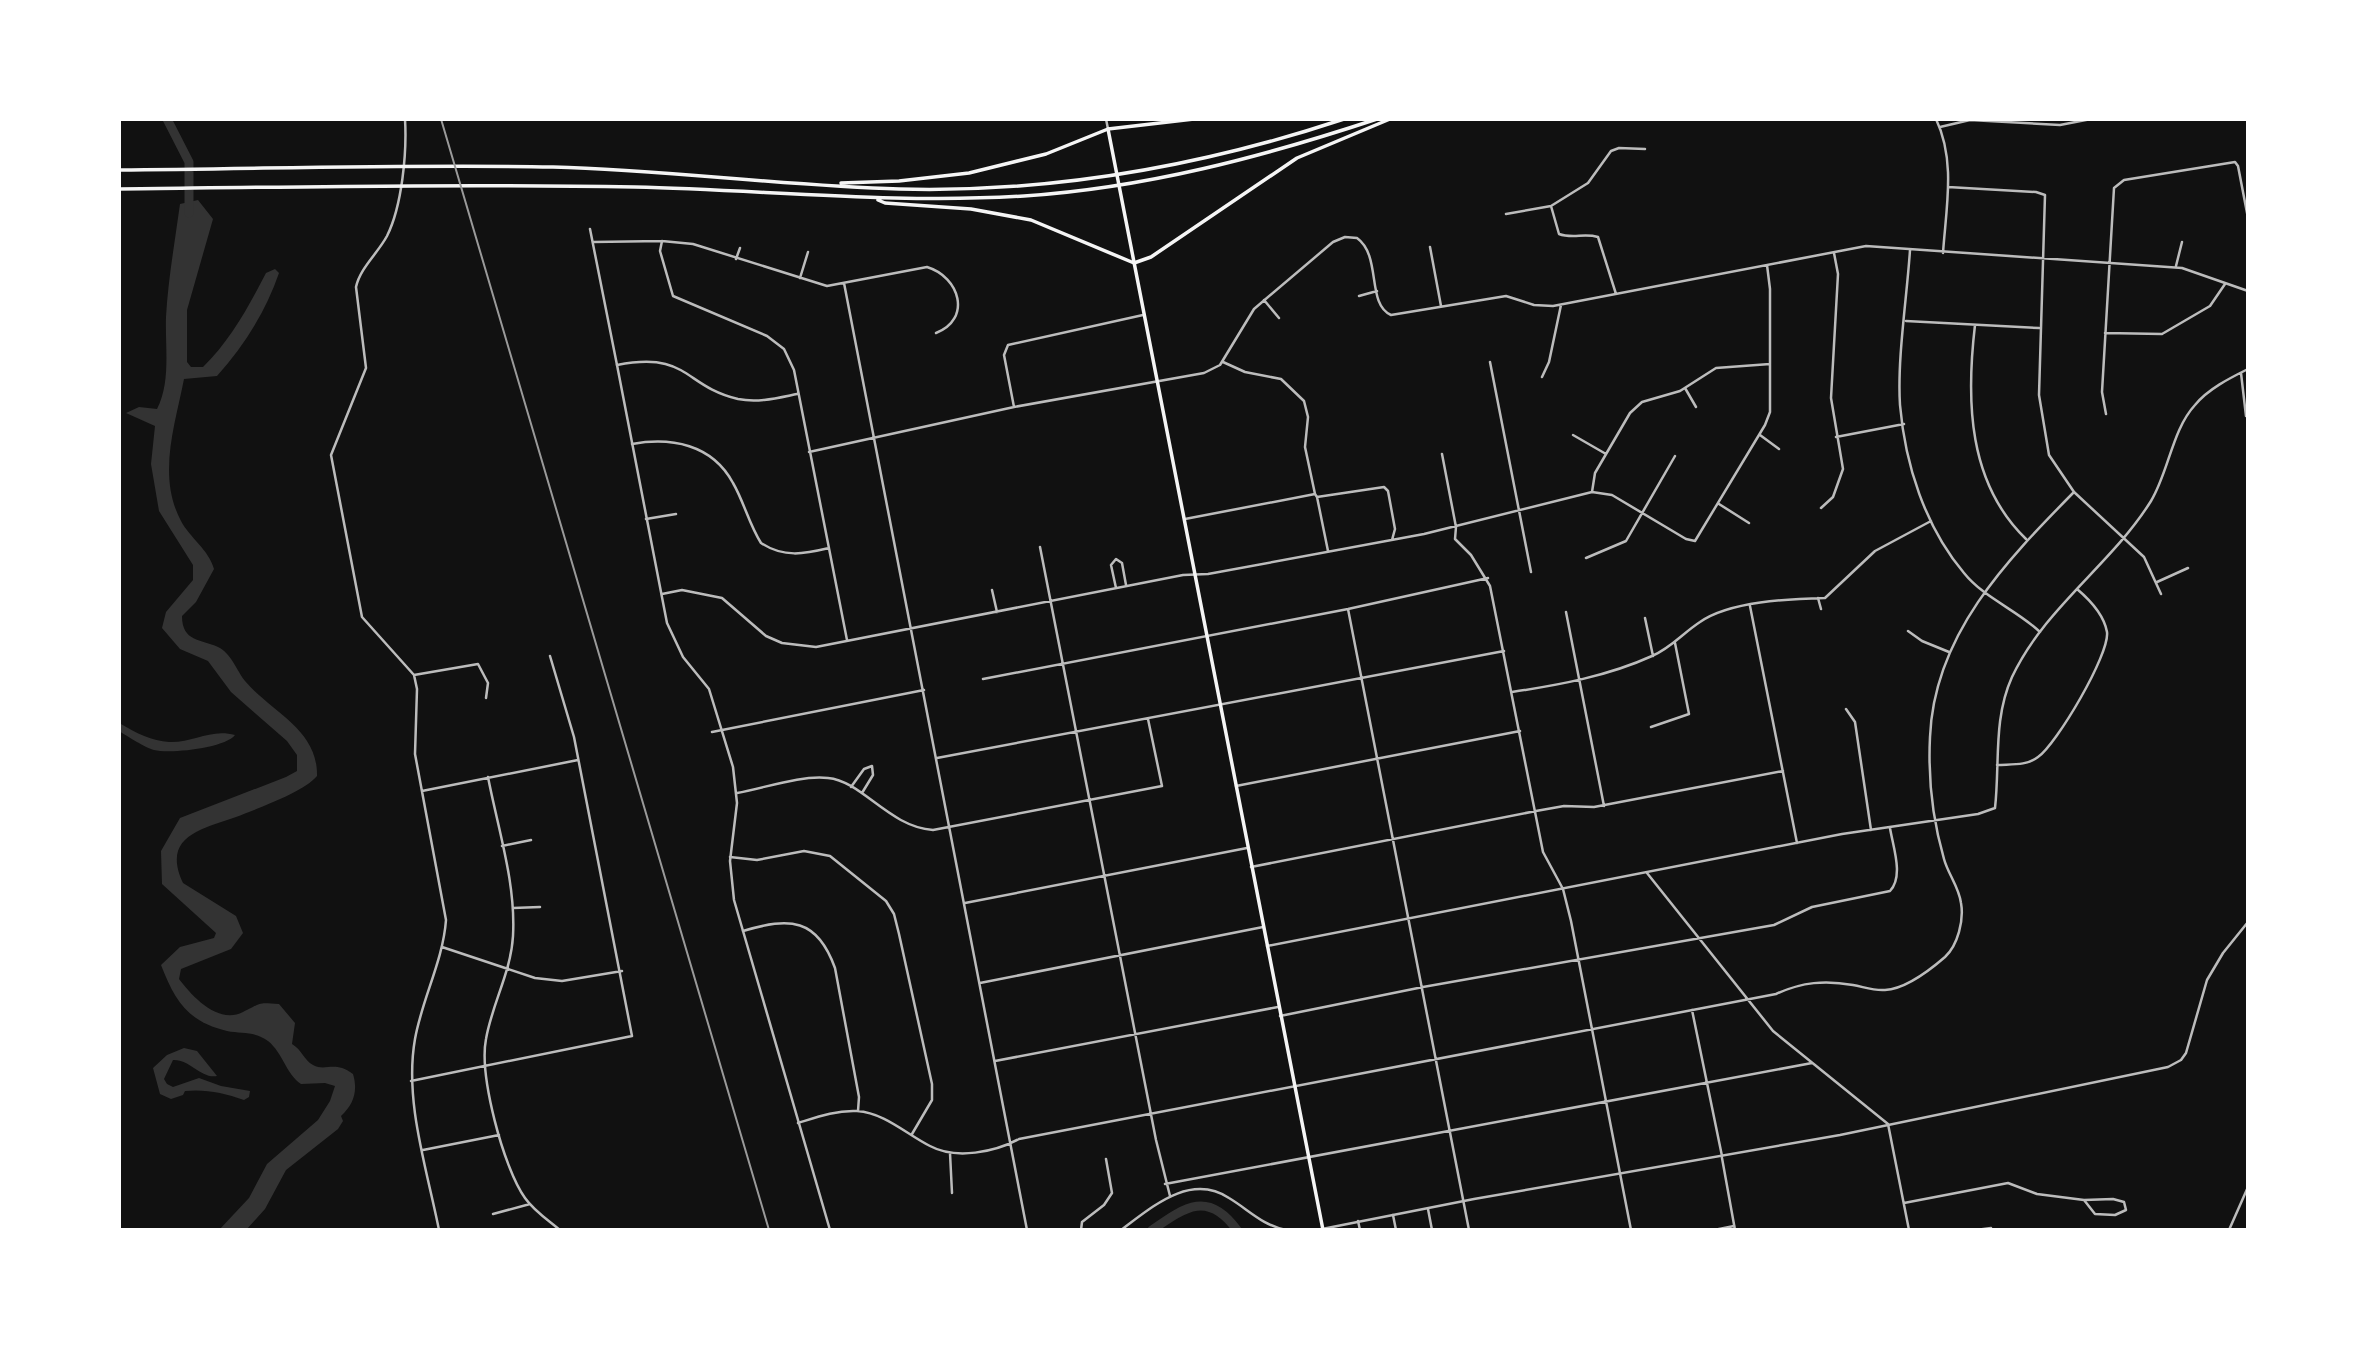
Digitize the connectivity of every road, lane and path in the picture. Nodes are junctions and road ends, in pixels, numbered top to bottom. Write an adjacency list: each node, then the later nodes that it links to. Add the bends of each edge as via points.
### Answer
1 (405, 119): 15 (street)
2 (1106, 119): 13 (street)
3 (1194, 119): 13 (main road)
4 (1344, 119): 17 (main road, via 1254,146 1139,172 939,189)
5 (1377, 119): 21 (main road, via 1233,162 1136,182 1024,196)
6 (1391, 119): 37 (main road, via 1307,153 1151,257)
7 (1936, 119): 12 (street)
8 (2053, 119): 11 (street)
9 (2091, 119): 11 (street)
10 (1980, 120): 11 (street); 12 (street)
11 (2053, 124)
12 (1940, 127): 19 (street, via 1947,146)
13 (1108, 130): 17 (main road, via 1046,154 969,173); 37 (main road)
14 (1645, 149): 22 (street, via 1611,151 1588,183)
15 (406, 168): 16 (main road); 17 (main road, via 639,171); 18 (street)
16 (119, 170)
17 (832, 185)
18 (399, 187): 20 (main road); 21 (main road, via 672,188); 134 (street, via 389,231 358,278 356,297 366,369 331,455 362,617)
19 (1948, 187): 34 (street); 36 (street, via 2045,195)
20 (119, 189)
21 (876, 199): 37 (main road, via 1031,220)
22 (1551, 206): 23 (street); 46 (street, via 1559,234 1598,237)
23 (1506, 214)
24 (2248, 218): 38 (street, via 2235,162 2124,180 2114,188)
25 (590, 229): 27 (street)
26 (662, 241): 27 (street); 35 (street, via 693,244); 67 (street, via 660,251 673,296 768,336 784,349 794,370)
27 (593, 242): 61 (street)
28 (2182, 242): 40 (street)
29 (1430, 247): 50 (street)
30 (740, 248): 35 (street)
31 (1910, 250): 33 (street, via 1866,246); 34 (street); 53 (street)
32 (808, 252): 41 (street)
33 (1834, 253): 39 (street); 75 (street, via 1838,274 1831,398)
34 (1943, 253): 36 (street)
35 (736, 259): 41 (street)
36 (2043, 259): 38 (street); 55 (street)
37 (1134, 263): 51 (main road)
38 (2109, 263): 40 (street); 56 (street)
39 (1767, 265): 46 (street); 60 (street)
40 (2176, 268): 43 (street)
41 (800, 278): 42 (street, via 827,286)
42 (844, 283): 57 (street, via 918,267 942,272 954,285 958,306 950,325); 76 (street)
43 (2225, 284): 45 (street); 56 (street, via 2210,306 2162,334)
44 (1377, 291): 47 (street); 48 (street, via 1369,251 1357,238 1338,240); 50 (street, via 1382,309 1391,315)
45 (2248, 291)
46 (1616, 294): 49 (street)
47 (1359, 296)
48 (1264, 300): 52 (street); 58 (street)
49 (1561, 305): 50 (street, via 1544,307 1506,296); 64 (street)
50 (1441, 306)
51 (1144, 315): 65 (main road); 68 (street, via 1005,348)
52 (1279, 318)
53 (1905, 321): 54 (street); 72 (street, via 1900,404)
54 (1975, 325): 55 (street); 97 (street, via 1971,412 1978,453 2000,509)
55 (2039, 328): 84 (street, via 2044,435 2049,455)
56 (2105, 332): 70 (street, via 2102,392)
57 (936, 333)
58 (1223, 362): 65 (street, via 1205,373); 85 (street, via 1281,379 1304,401 1308,416 1305,447)
59 (1490, 362): 88 (street)
60 (1771, 364): 66 (street, via 1716,368); 74 (street, via 1770,412)
61 (617, 365): 67 (street, via 651,360 676,365 716,390 744,400); 77 (street)
62 (2248, 369): 63 (street)
63 (2241, 373): 71 (street); 96 (street, via 2196,402 2184,418 2161,482)
64 (1542, 377)
65 (1157, 380): 68 (street); 92 (main road)
66 (1685, 388): 69 (street); 81 (street, via 1642,402 1630,413)
67 (797, 394): 79 (street)
68 (1014, 407): 76 (street)
69 (1696, 407)
70 (2106, 414)
71 (2246, 416)
72 (1904, 424): 75 (street); 93 (street, via 1913,470)
73 (1573, 435): 81 (street)
74 (1759, 435): 78 (street); 86 (street)
75 (1836, 438): 87 (street, via 1843,469 1833,497)
76 (875, 439): 79 (street); 123 (street)
77 (632, 444): 91 (street); 100 (street, via 674,441 714,461 734,484 752,528 769,548 788,554)
78 (1779, 449)
79 (809, 452): 100 (street)
80 (1442, 454): 95 (street)
81 (1606, 454): 83 (street, via 1595,472)
82 (1675, 456): 89 (street)
83 (1592, 492): 88 (street); 89 (street, via 1612,495)
84 (2074, 492): 96 (street); 97 (street)
85 (1316, 495): 92 (street); 98 (street, via 1384,487 1395,529); 101 (street)
86 (1718, 504): 89 (street, via 1695,541); 94 (street)
87 (1821, 508)
88 (1519, 509): 95 (street); 104 (street)
89 (1644, 512): 102 (street, via 1623,545)
90 (676, 514): 91 (street)
91 (646, 519): 113 (street)
92 (1185, 519): 105 (main road)
93 (1931, 521): 112 (street, via 1965,575); 115 (street, via 1875,551 1836,589)
94 (1749, 523)
95 (1456, 527): 98 (street); 106 (street, via 1455,540)
96 (2124, 538): 107 (street, via 2144,557); 110 (street)
97 (2026, 539): 112 (street)
98 (1392, 540): 101 (street)
99 (1040, 547): 116 (street)
100 (829, 548): 127 (street)
101 (1328, 551): 105 (street)
102 (1586, 558)
103 (2188, 568): 107 (street)
104 (1531, 572)
105 (1195, 575): 108 (street); 126 (main road)
106 (1488, 578): 118 (street); 129 (street)
107 (2157, 582): 114 (street)
108 (1126, 586): 109 (street); 109 (street, via 1122,563 1116,559 1111,565)
109 (1116, 588): 116 (street)
110 (2076, 588): 125 (street); 152 (street, via 2092,603 2107,633 2097,672 2048,749 2025,764)
111 (992, 590): 121 (street)
112 (1985, 592): 125 (street); 130 (street)
113 (661, 594): 127 (street, via 682,590 722,598 766,636 782,643 816,647); 145 (street, via 673,641 709,689)
114 (2161, 594)
115 (1818, 598): 117 (street, via 1795,597); 119 (street)
116 (1051, 601): 121 (street); 133 (street)
117 (1750, 606): 128 (street, via 1714,614); 153 (street)
118 (1348, 609): 126 (street); 135 (street)
119 (1821, 609)
120 (1566, 611): 137 (street)
121 (997, 612): 123 (street)
122 (1645, 618): 132 (street)
123 (912, 629): 127 (street); 138 (street)
124 (1909, 631): 130 (street)
125 (2040, 632): 152 (street, via 2012,678 2003,704)
126 (1207, 636): 133 (street); 141 (main road)
127 (847, 641)
128 (1675, 643): 132 (street); 144 (street, via 1689,714)
129 (1504, 651): 135 (street); 139 (street)
130 (1949, 652): 163 (street, via 1938,685 1930,739)
131 (550, 656): 151 (street)
132 (1653, 656): 137 (street)
133 (1063, 664): 136 (street); 148 (street)
134 (414, 675): 140 (street, via 478,664 488,682); 157 (street, via 415,754)
135 (1361, 678): 141 (street); 150 (street)
136 (983, 679)
137 (1580, 680): 139 (street); 161 (street)
138 (924, 690): 145 (street); 149 (street)
139 (1512, 692): 146 (street)
140 (486, 698)
141 (1221, 705): 143 (street); 155 (main road)
142 (1846, 709): 166 (street, via 1855,722)
143 (1148, 719): 148 (street); 160 (street, via 1162,786)
144 (1651, 727)
145 (722, 729): 147 (street); 158 (street)
146 (1520, 731): 150 (street); 162 (street)
147 (712, 732)
148 (1077, 733): 149 (street); 160 (street)
149 (937, 758): 164 (street)
150 (1377, 758): 155 (street); 167 (street)
151 (578, 760): 154 (street); 192 (street)
152 (1997, 765): 163 (street, via 1995,808)
153 (1783, 771): 161 (street); 171 (street)
154 (488, 777): 157 (street); 172 (street)
155 (1236, 786): 173 (main road)
156 (851, 787): 158 (street, via 828,778); 159 (street); 159 (street, via 864,769 872,766 873,775)
157 (422, 791): 187 (street, via 444,901)
158 (737, 793): 170 (street)
159 (861, 794): 164 (street, via 915,829)
160 (1091, 801): 164 (street); 177 (street)
161 (1604, 806): 162 (street)
162 (1536, 811): 167 (street); 178 (street, via 1543,852)
163 (1936, 821): 165 (street); 195 (street, via 1948,875 1961,901 1955,944 1945,956 1895,988 1799,983 1776,994)
164 (951, 827): 179 (street)
165 (1890, 828): 166 (street); 186 (street, via 1897,874 1890,891 1812,907 1774,925)
166 (1871, 830): 171 (street)
167 (1393, 838): 175 (street); 182 (street)
168 (531, 840): 172 (street)
169 (727, 841): 170 (street)
170 (732, 842): 174 (street)
171 (1797, 843): 176 (street)
172 (502, 846): 181 (street)
173 (1248, 848): 175 (main road); 177 (street)
174 (730, 857): 185 (street, via 730,879); 214 (street, via 757,860 815,851 830,856 886,901 897,924 932,1084 932,1100)
175 (1251, 867): 184 (main road)
176 (1647, 873): 178 (street); 186 (street)
177 (1105, 876): 179 (street); 189 (street)
178 (1563, 889): 182 (street); 190 (street)
179 (965, 903): 193 (street)
180 (540, 907): 181 (street)
181 (513, 908): 191 (street)
182 (1410, 918): 188 (street); 194 (street)
183 (2248, 922): 212 (street, via 2207,980 2186,1053 2176,1064 2078,1088)
184 (1263, 927): 188 (main road); 189 (street)
185 (743, 931): 209 (street, via 790,922 817,934 828,948 859,1097); 211 (street)
186 (1698, 938): 190 (street); 195 (street)
187 (442, 947): 191 (street); 205 (street, via 415,1038)
188 (1267, 947): 196 (main road)
189 (1121, 955): 193 (street); 200 (street)
190 (1579, 960): 194 (street); 199 (street)
191 (507, 969): 192 (street, via 562,981); 204 (street, via 486,1038)
192 (622, 971): 204 (street, via 632,1036)
193 (980, 983): 202 (street)
194 (1423, 987): 198 (street); 201 (street)
195 (1745, 999): 197 (street); 203 (street, via 1773,1031)
196 (1278, 1007): 198 (main road); 200 (street)
197 (1692, 1010): 199 (street); 206 (street)
198 (1280, 1017): 207 (main road)
199 (1593, 1029): 201 (street); 208 (street)
200 (1136, 1034): 202 (street); 210 (street)
201 (1436, 1059): 207 (street); 213 (street)
202 (995, 1061): 216 (street)
203 (1812, 1063): 206 (street); 212 (street)
204 (486, 1067): 205 (street); 215 (street)
205 (411, 1081): 217 (street)
206 (1707, 1081): 208 (street); 219 (street)
207 (1294, 1086): 210 (street); 220 (main road)
208 (1607, 1100): 213 (street); 222 (street)
209 (858, 1111): 211 (street, via 830,1113); 214 (street)
210 (1152, 1114): 216 (street); 223 (street)
211 (798, 1123): 239 (street)
212 (1888, 1124): 219 (street); 229 (street)
213 (1449, 1129): 220 (street); 228 (street)
214 (912, 1134): 218 (street)
215 (499, 1135): 217 (street); 230 (street, via 510,1172)
216 (1011, 1143): 218 (street); 240 (street)
217 (424, 1150): 237 (street)
218 (950, 1153): 225 (street)
219 (1722, 1156): 222 (street); 235 (street)
220 (1308, 1158): 223 (street); 245 (main road)
221 (1106, 1159): 241 (street, via 1112,1193 1082,1222)
222 (1621, 1173): 228 (street); 250 (street)
223 (1165, 1184): 226 (street)
224 (2248, 1187): 254 (street)
225 (952, 1193)
226 (1170, 1196): 242 (street); 243 (street, via 1193,1189 1217,1191 1260,1221)
227 (2084, 1200): 227 (street, via 2113,1199 2124,1202 2126,1210 2115,1216 2095,1214); 229 (street, via 2037,1194 2008,1183)
228 (1463, 1201): 231 (street); 249 (street)
229 (1904, 1203): 252 (street)
230 (530, 1204): 232 (street); 238 (street)
231 (1427, 1208): 233 (street); 248 (street)
232 (493, 1214)
233 (1393, 1215): 234 (street); 247 (street)
234 (1358, 1221): 245 (street); 246 (street)
235 (1735, 1228): 251 (street)
236 (1991, 1228): 253 (street)
237 (439, 1230)
238 (560, 1230)
239 (830, 1230)
240 (1027, 1230)
241 (1081, 1230)
242 (1121, 1230)
243 (1286, 1230)
244 (1317, 1230): 245 (street)
245 (1323, 1230)
246 (1360, 1230)
247 (1396, 1230)
248 (1432, 1230)
249 (1468, 1230)
250 (1631, 1230)
251 (1714, 1230)
252 (1909, 1230)
253 (1976, 1230)
254 (2229, 1230)

